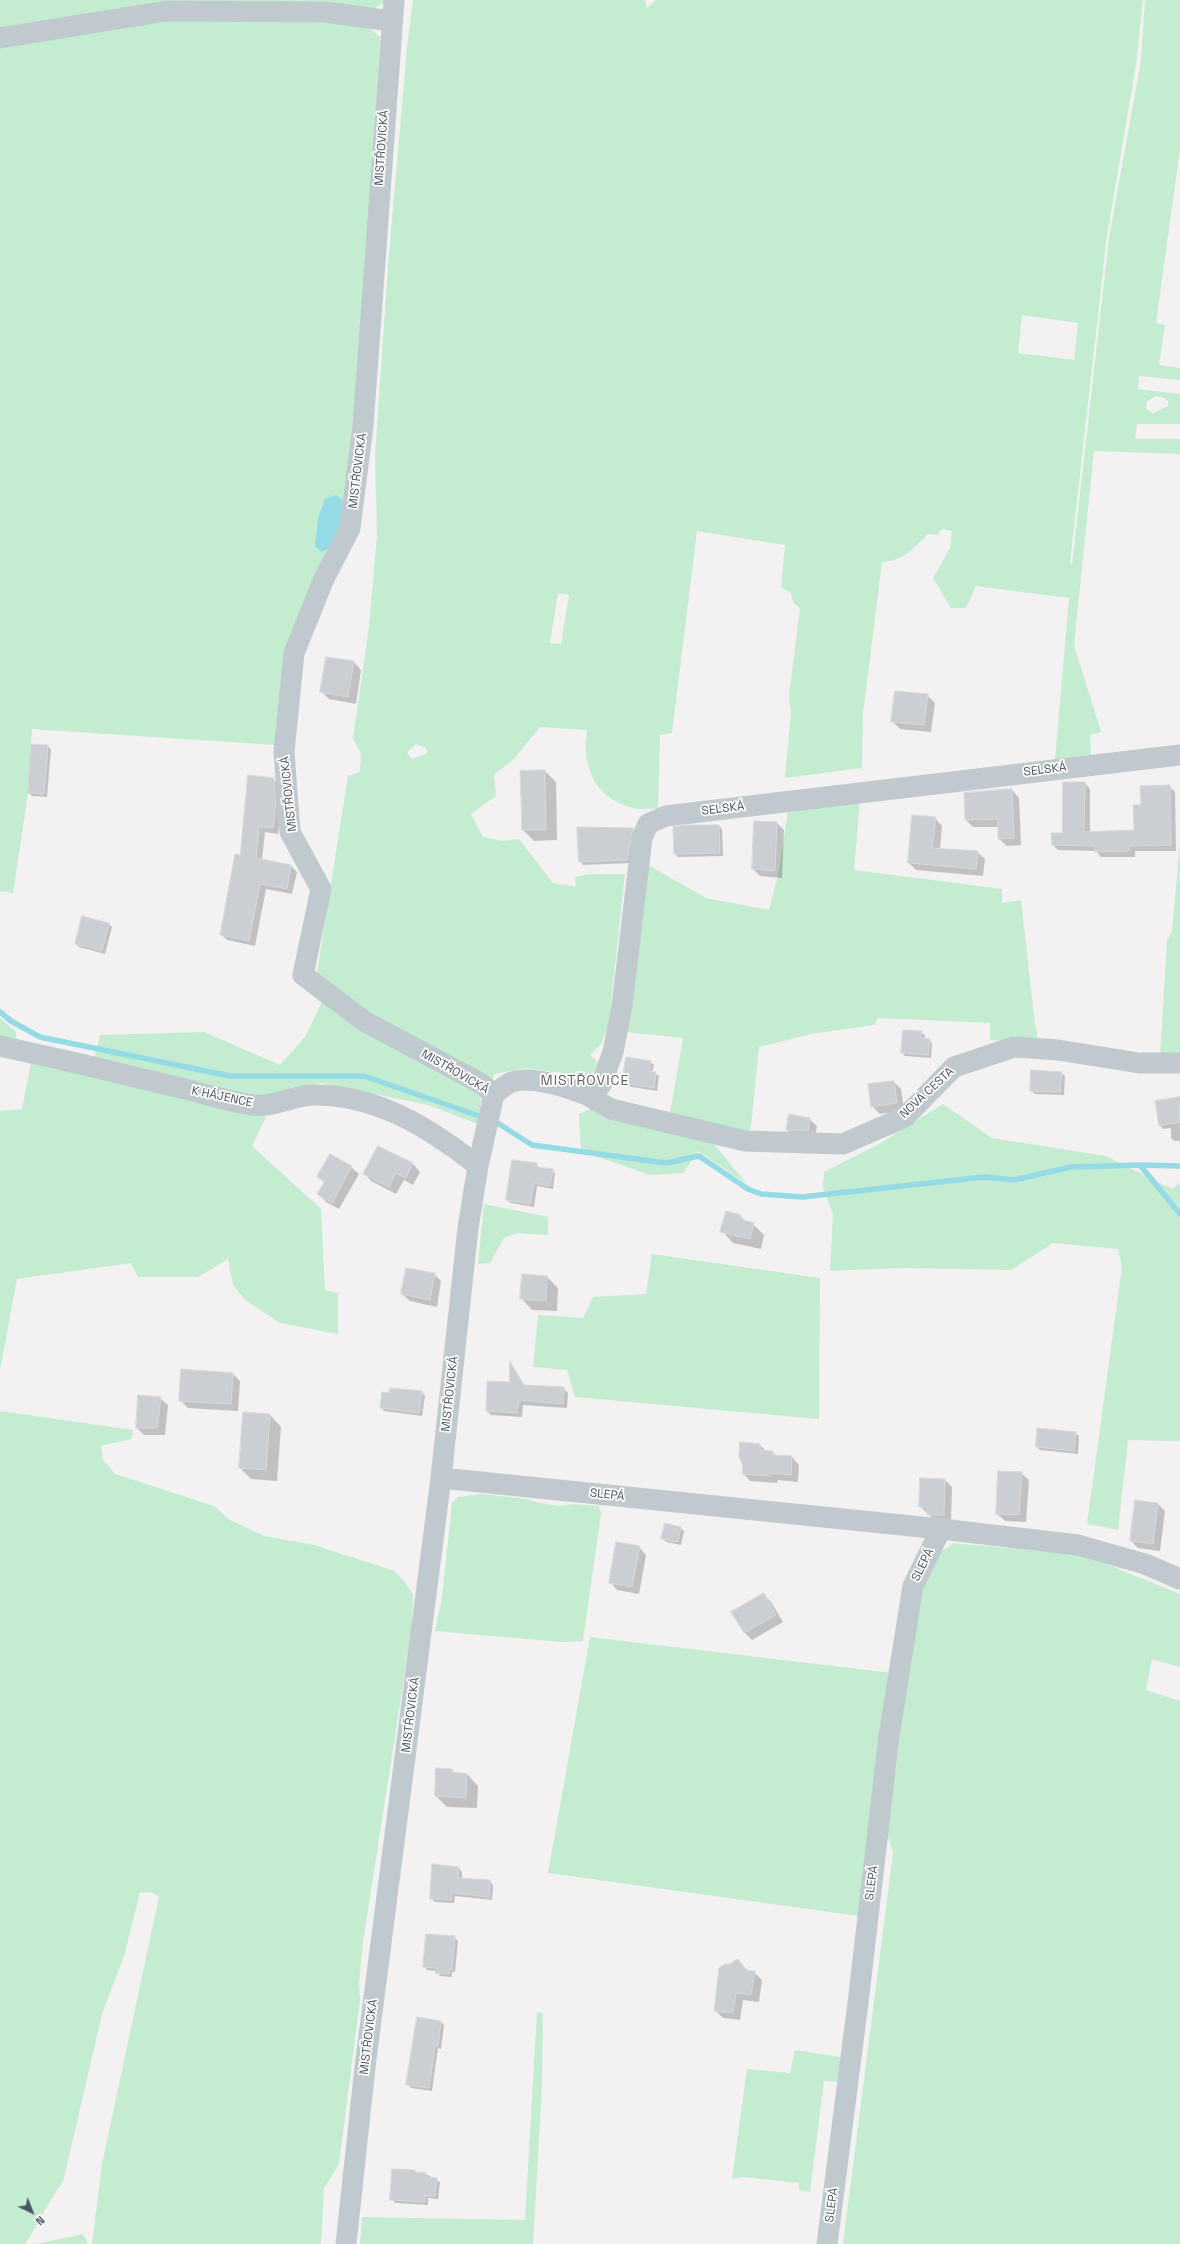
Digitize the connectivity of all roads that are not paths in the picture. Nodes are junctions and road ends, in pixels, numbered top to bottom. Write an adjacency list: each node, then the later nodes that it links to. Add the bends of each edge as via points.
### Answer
1 (394, 0): 2 (street, MISTŘOVICKÁ)
2 (391, 21): 3 (street, via 325,12 167,11); 8 (street, MISTŘOVICKÁ, via 363,426 350,528 323,580 294,653 285,744 290,832 321,889 303,975 364,1021 482,1084)
3 (0, 38)
4 (1180, 755): 7 (street, SELSKÁ, via 673,815 648,824 642,838 622,1006 613,1052 601,1085)
5 (0, 1046): 9 (street, K HÁJENCE, via 254,1106 311,1095 336,1096 376,1105 415,1122)
6 (1180, 1062): 7 (street, NOVÁ CESTA, via 1138,1063 1058,1050 1014,1047 954,1067 905,1118 843,1144 745,1141 611,1109)
7 (587, 1095): 8 (street, via 564,1086 537,1081 512,1082)
8 (491, 1110): 9 (street, MISTŘOVICKÁ)
9 (478, 1166): 10 (street, MISTŘOVICKÁ, via 460,1295)
10 (441, 1478): 11 (street, SLEPÁ); 13 (street, MISTŘOVICKÁ, via 366,2059)
11 (941, 1530): 12 (street, SLEPÁ, via 1078,1545 1145,1564); 14 (street, SLEPÁ, via 913,1586 889,1736)
12 (1180, 1579)
13 (346, 2244)
14 (827, 2244)

